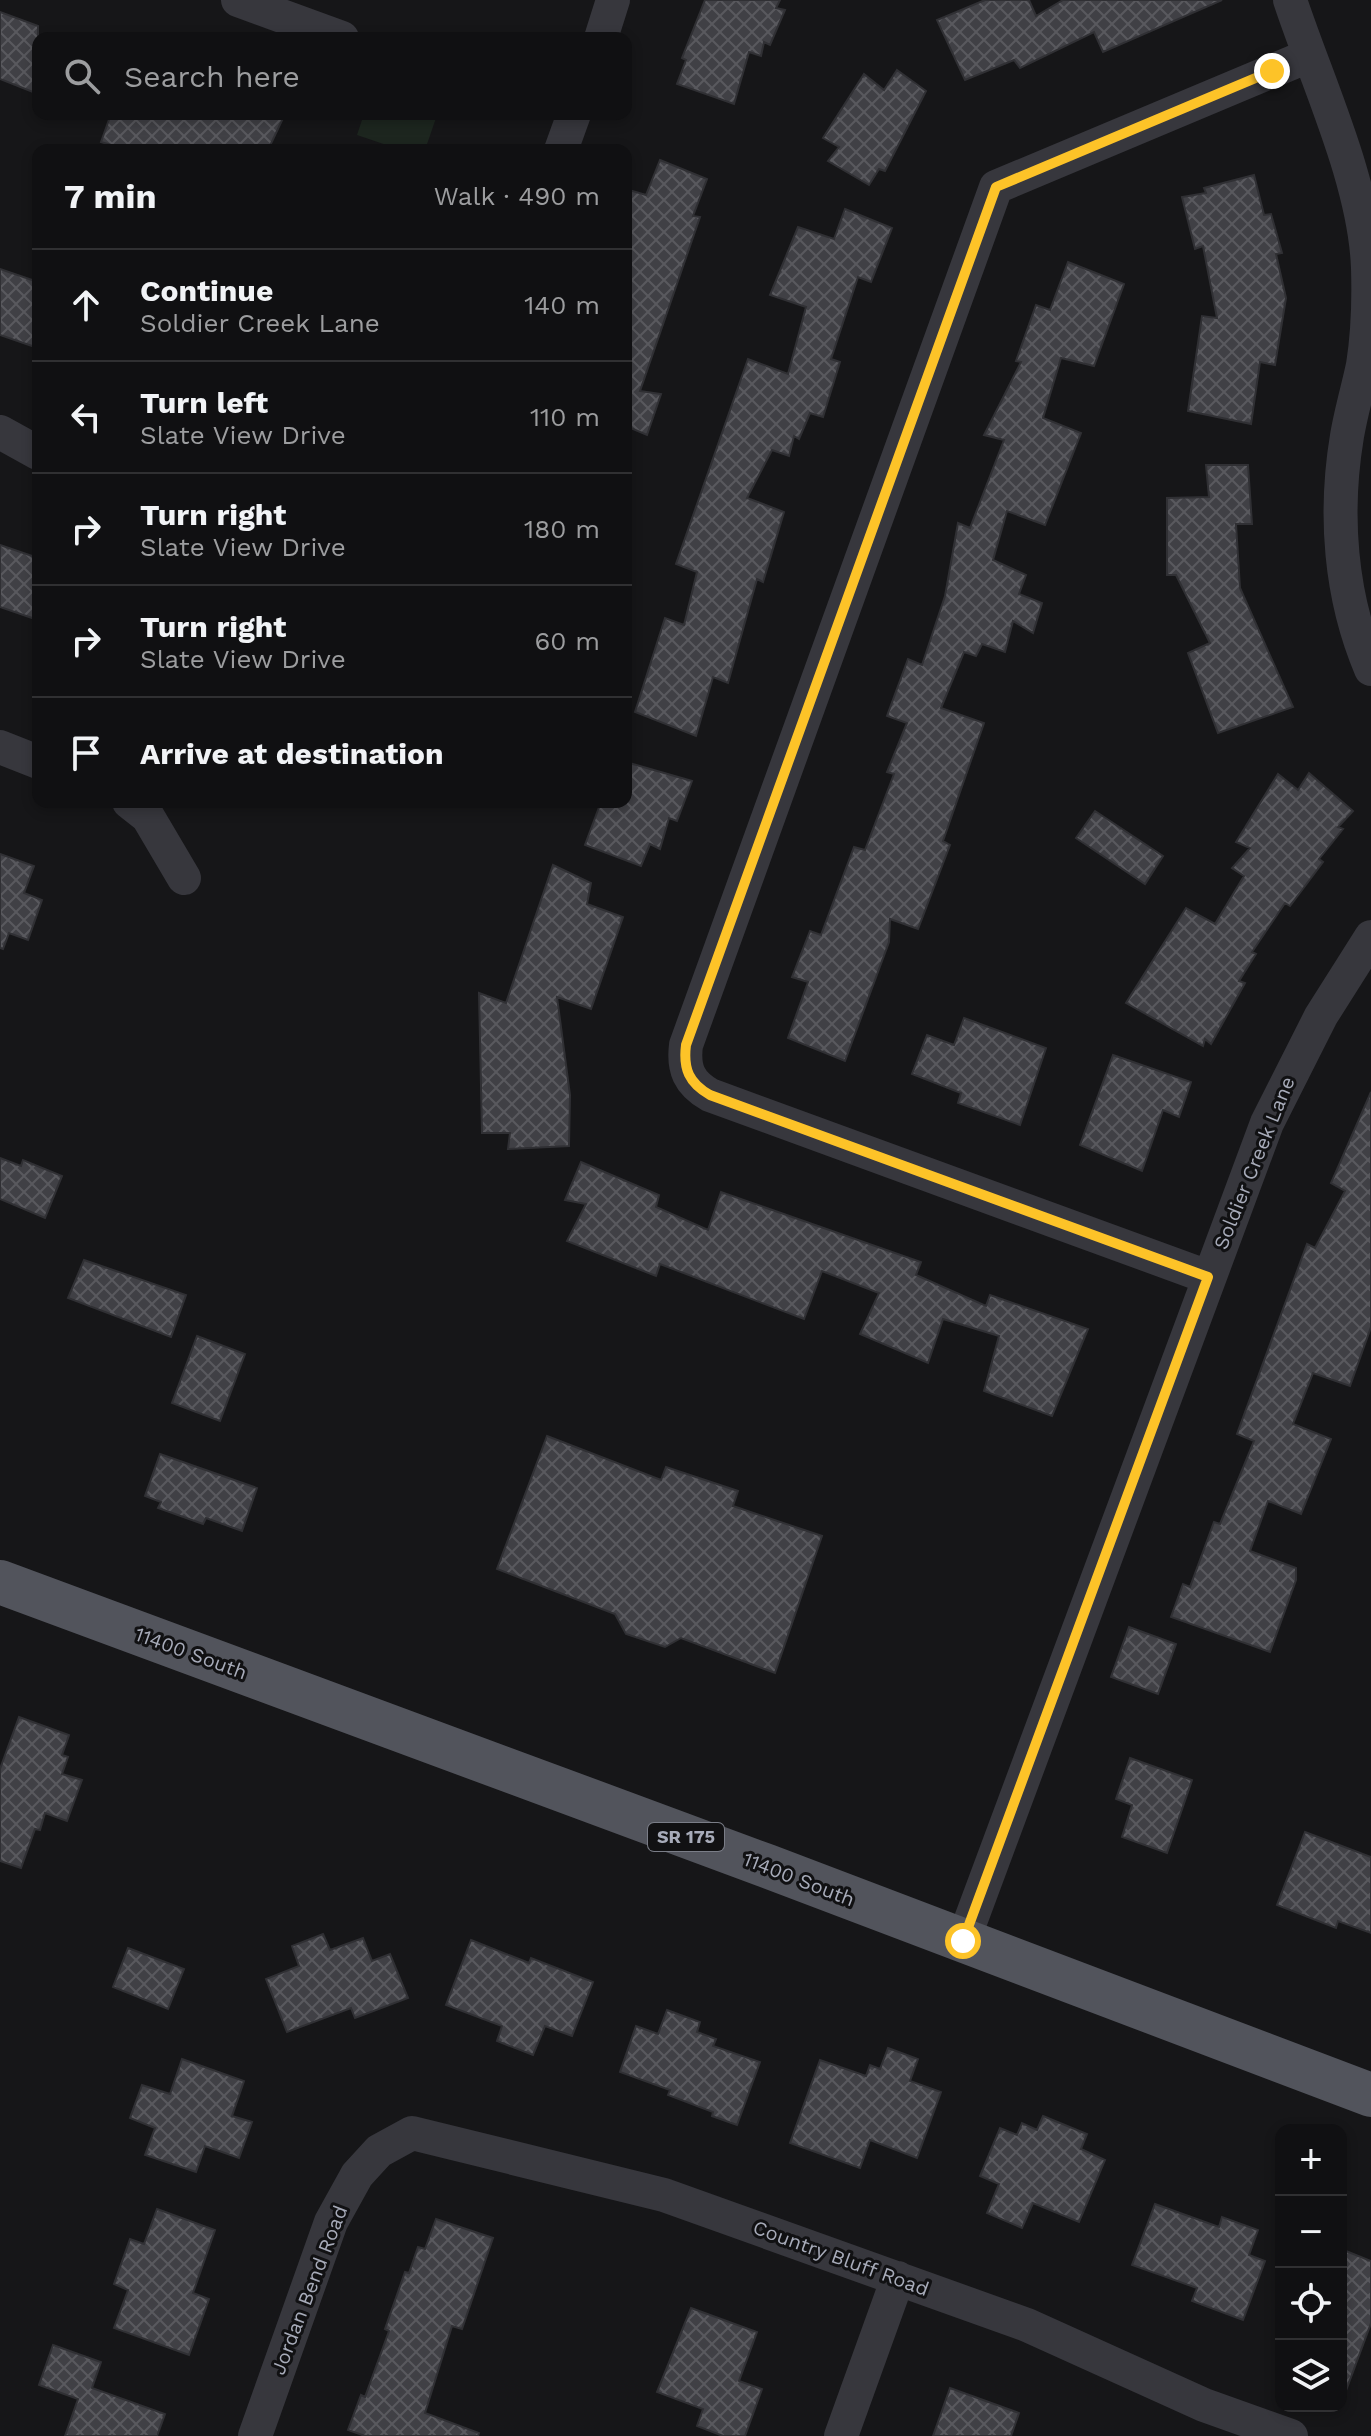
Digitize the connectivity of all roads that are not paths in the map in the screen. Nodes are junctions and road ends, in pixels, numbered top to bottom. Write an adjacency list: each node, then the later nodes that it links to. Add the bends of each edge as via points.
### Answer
1 (238, 0): 4 (street)
2 (613, 0): 5 (street)
3 (1290, 0): 6 (street)
4 (326, 32)
5 (603, 32)
6 (1308, 56): 9 (street, via 1357,196 1368,263 1367,330 1347,433 1340,509 1347,584); 15 (street, via 996,187 684,1060 688,1075 710,1095)
7 (0, 432): 8 (street)
8 (32, 450)
9 (1371, 669)
10 (0, 747): 11 (street)
11 (32, 760)
12 (137, 808): 13 (street, via 148,817)
13 (184, 878)
14 (1371, 937): 15 (street, Soldier Creek Lane, via 1293,1068)
15 (1208, 1277): 17 (street, Soldier Creek Lane)
16 (0, 1582): 17 (main road, 11400 South / SR 175)
17 (963, 1941): 18 (main road, 11400 South / SR 175)
18 (1371, 2095)
19 (379, 2151): 20 (street, Country Bluff Road, via 412,2133 531,2162 664,2195); 21 (street, Jordan Bend Road, via 357,2175 331,2222)
20 (898, 2278): 22 (street); 23 (street, Country Bluff Road, via 1027,2325 1204,2405)
21 (255, 2436)
22 (841, 2436)
23 (1291, 2436)

